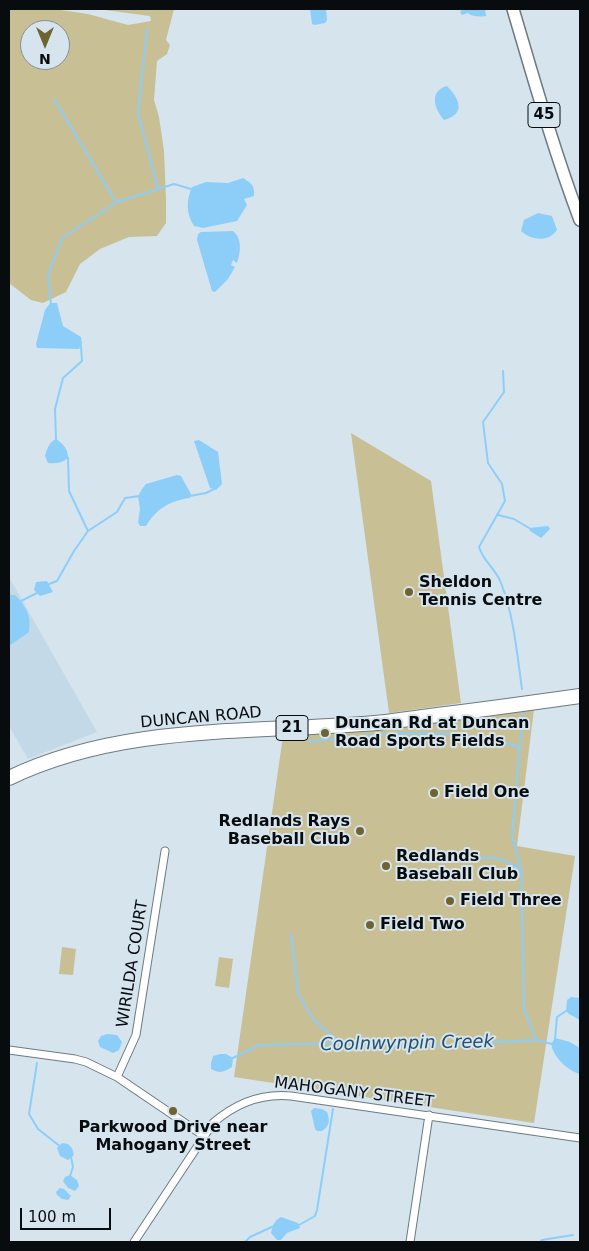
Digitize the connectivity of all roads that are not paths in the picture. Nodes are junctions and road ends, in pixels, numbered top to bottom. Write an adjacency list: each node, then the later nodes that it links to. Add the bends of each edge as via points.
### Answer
1 (513, 9): 2 (main road, 45)
2 (580, 220)
3 (580, 696): 4 (highway, DUNCAN ROAD / 21, via 364,724 140,740 63,756)
4 (9, 778)
5 (165, 851): 7 (street, WIRILDA COURT, via 136,1035)
6 (9, 1050): 7 (street, via 75,1059)
7 (117, 1077): 9 (street)
8 (429, 1115): 9 (street, MAHOGANY STREET, via 291,1096 265,1096 225,1112); 10 (street, MAHOGANY STREET); 12 (street)
9 (204, 1136): 11 (street, MAHOGANY STREET)
10 (580, 1138)
11 (134, 1242)
12 (410, 1242)

